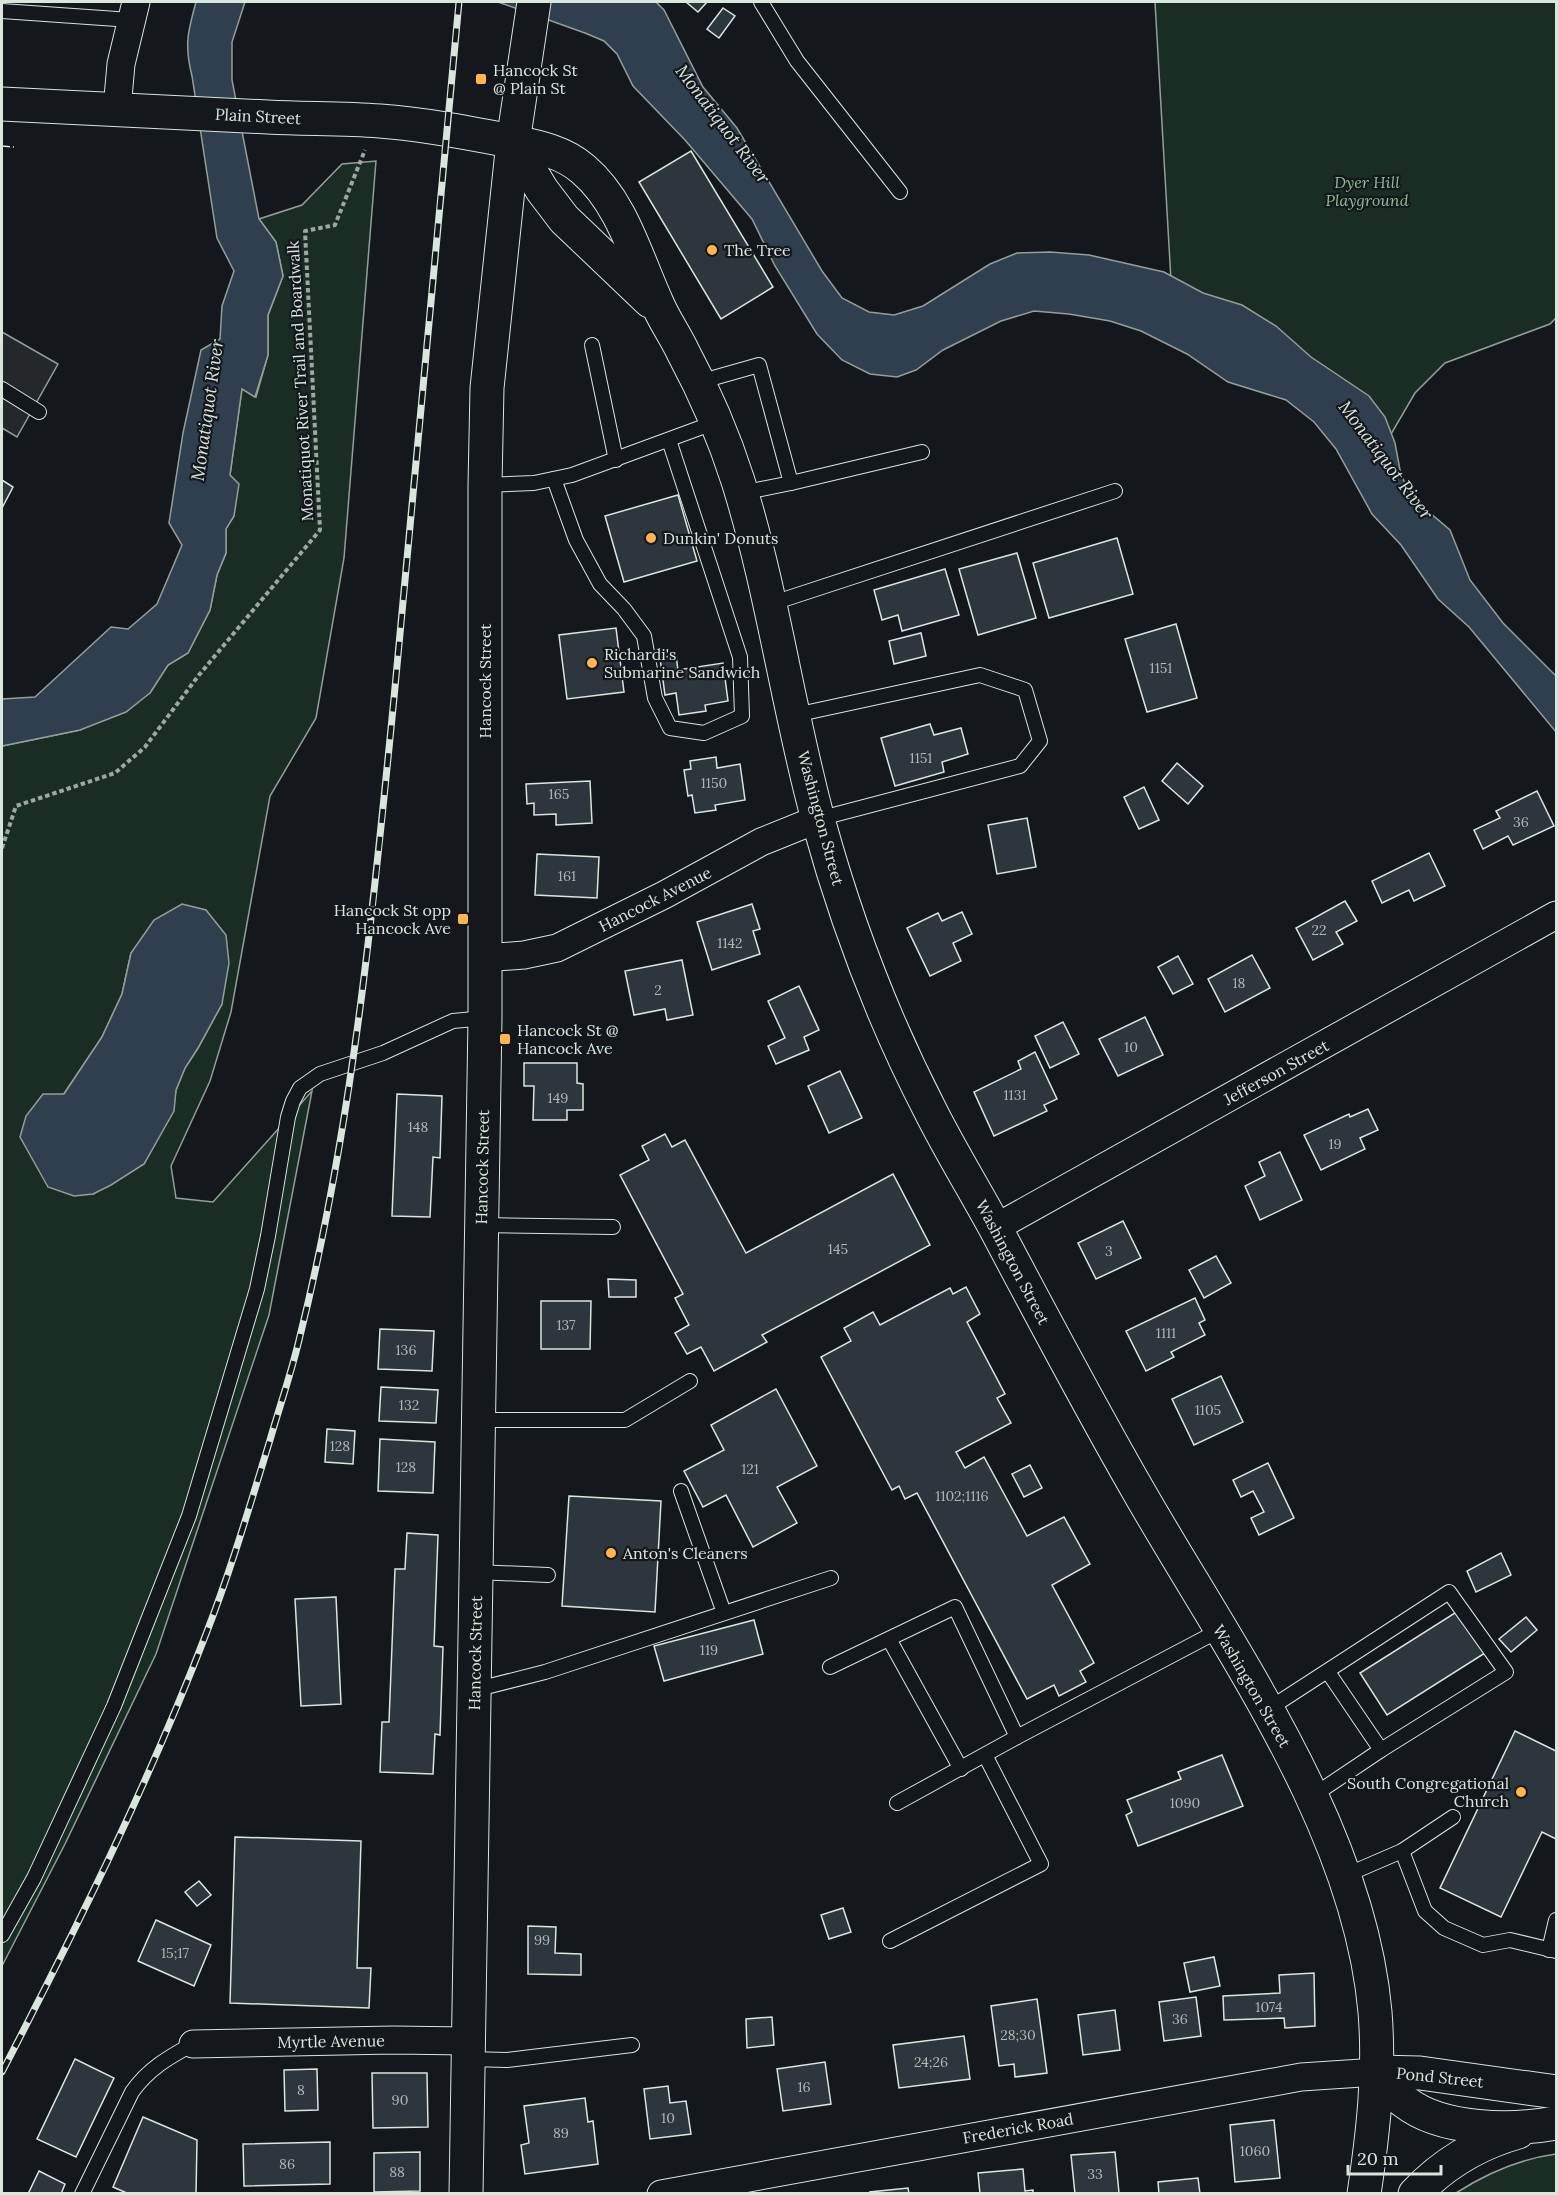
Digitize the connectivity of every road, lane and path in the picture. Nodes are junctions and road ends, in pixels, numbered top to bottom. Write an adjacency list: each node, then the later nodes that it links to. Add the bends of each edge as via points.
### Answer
1 (534, 2): 9 (main road)
2 (761, 2): 10 (lane, via 797,62)
3 (49, 8): 4 (lane); 5 (lane)
4 (2, 11)
5 (134, 11): 7 (street, via 121,64)
6 (2, 104): 7 (main road, Plain Street)
7 (117, 109): 8 (main road, Plain Street)
8 (377, 121): 9 (main road, Plain Street); 28 (path, Monatiquot River Trail and Boardwalk, via 335,225 304,231 320,530 145,747 115,773 16,806)
9 (513, 142): 11 (main road, Washington Street, via 564,219); 11 (main road, Washington Street, via 572,160 602,189 623,224); 22 (main road, Hancock Street, via 490,343)
10 (900, 192)
11 (660, 311): 13 (main road, Washington Street)
12 (592, 345): 19 (lane)
13 (698, 382): 16 (main road, Washington Street); 21 (lane, via 759,365)
14 (2, 388): 15 (lane)
15 (39, 412)
16 (716, 422): 17 (lane); 24 (main road, Washington Street)
17 (669, 440): 19 (lane); 20 (lane, via 740,657 742,716 704,733 670,728 655,698 644,636 600,584 576,540)
18 (922, 452): 21 (lane)
19 (616, 460): 20 (lane)
20 (554, 479): 22 (lane)
21 (791, 483): 24 (lane)
22 (485, 485): 30 (main road, Hancock Street)
23 (1115, 491): 25 (lane)
24 (741, 493): 25 (main road, Washington Street)
25 (770, 604): 26 (main road, Washington Street)
26 (795, 715): 27 (main road, Washington Street); 27 (lane, via 980,675 1025,690 1040,741 1020,766)
27 (818, 819): 30 (street, Hancock Avenue, via 761,842 557,948); 34 (main road, Washington Street, via 886,1017 930,1110)
28 (2, 848)
29 (1557, 915): 34 (street, Jefferson Street)
30 (485, 958): 31 (main road, Hancock Street)
31 (485, 1018): 32 (main road, Hancock Street); 58 (lane, via 453,1021 383,1053 320,1074 300,1088 293,1101 257,1289 189,1516 114,1706 34,1878)
32 (482, 1225): 33 (lane); 36 (main road, Hancock Street)
33 (613, 1227)
34 (995, 1228): 42 (main road, Washington Street, via 1106,1434)
35 (690, 1381): 36 (lane, via 626,1420)
36 (478, 1420): 38 (main road, Hancock Street)
37 (681, 1491): 41 (lane)
38 (476, 1572): 39 (lane); 46 (main road, Hancock Street)
39 (548, 1575)
40 (831, 1578): 41 (lane)
41 (724, 1613): 46 (lane, via 545,1672)
42 (1220, 1630): 47 (main road, Washington Street); 48 (lane)
43 (889, 1639): 44 (lane); 48 (lane, via 955,1606); 51 (lane)
44 (830, 1667)
45 (1328, 1672): 47 (lane); 49 (lane); 49 (lane, via 1449,1592 1506,1672)
46 (474, 1690): 63 (main road, Hancock Street)
47 (1268, 1710): 52 (main road, Washington Street)
48 (1017, 1737): 50 (lane)
49 (1381, 1750): 52 (lane)
50 (985, 1755): 51 (lane); 59 (lane, via 1041,1864)
51 (961, 1769): 53 (lane)
52 (1311, 1797): 56 (main road, Washington Street)
53 (897, 1803)
54 (1454, 1816): 55 (lane)
55 (1402, 1851): 56 (lane); 60 (lane, via 1425,1911 1444,1928 1483,1945 1510,1940)
56 (1343, 1876): 64 (main road, Washington Street, via 1371,1981)
57 (1557, 1920): 60 (lane)
58 (2, 1935)
59 (890, 1941)
60 (1553, 1950)
61 (193, 2044): 63 (street, Myrtle Avenue, via 393,2040); 67 (lane, via 154,2067 137,2085)
62 (632, 2045): 63 (lane, via 507,2060)
63 (468, 2050): 68 (main road, Hancock Street)
64 (1377, 2072): 65 (main road, Pond Street, via 1420,2073); 66 (main road, Pond Street, via 1406,2104 1439,2119 1492,2127); 69 (street, Frederick Road, via 1301,2077); 70 (main road, Washington Street)
65 (1557, 2092)
66 (1548, 2124): 71 (main road, via 1505,2136 1464,2155)
67 (82, 2193)
68 (466, 2193)
69 (661, 2193)
70 (1364, 2193)
71 (1415, 2193)

